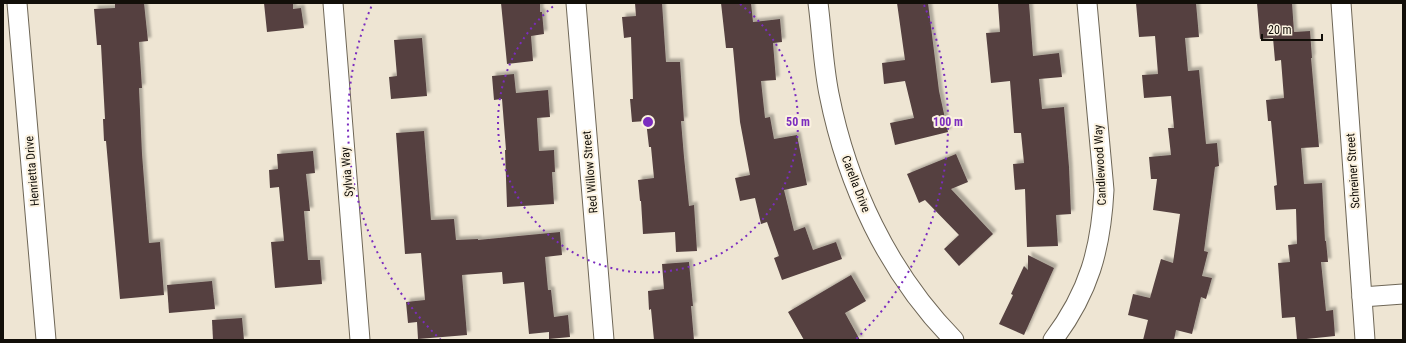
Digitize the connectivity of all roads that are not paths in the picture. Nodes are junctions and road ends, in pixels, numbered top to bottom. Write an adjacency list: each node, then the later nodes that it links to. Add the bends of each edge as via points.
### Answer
1 (17, 3): 9 (street, Henrietta Drive)
2 (333, 3): 10 (street, Sylvia Way)
3 (576, 3): 11 (street, Red Willow Street)
4 (818, 3): 12 (street, Carella Drive, via 829,92 840,140 853,180 869,218 911,290)
5 (1087, 3): 13 (street, Candlewood Way, via 1104,190 1103,215 1092,268 1080,298 1066,324)
6 (1341, 3): 8 (street, Schreiner Street)
7 (1403, 294): 8 (street)
8 (1362, 297): 14 (street, Schreiner Street)
9 (46, 340)
10 (360, 340)
11 (604, 340)
12 (954, 340)
13 (1053, 340)
14 (1365, 340)

